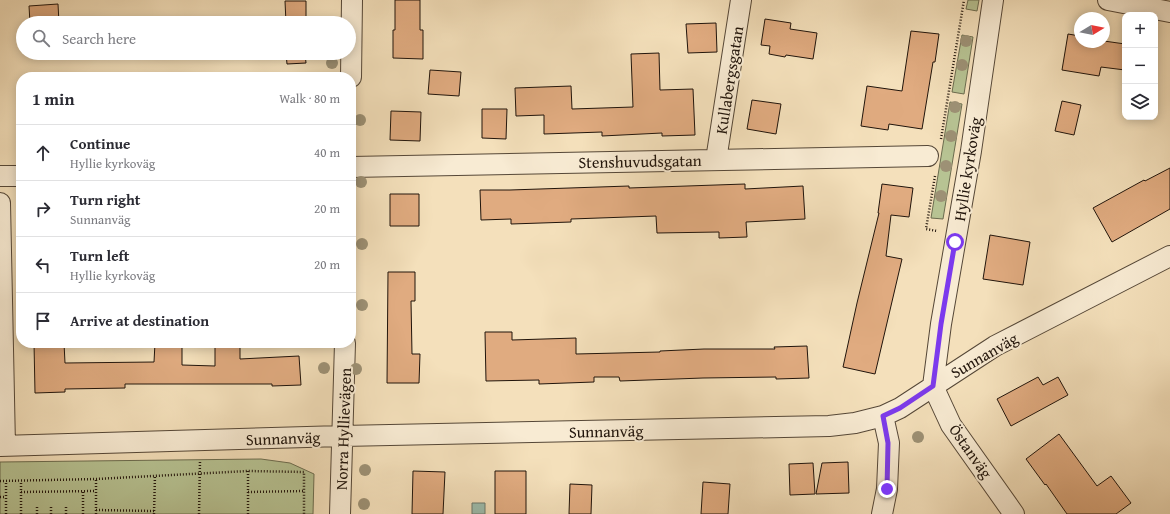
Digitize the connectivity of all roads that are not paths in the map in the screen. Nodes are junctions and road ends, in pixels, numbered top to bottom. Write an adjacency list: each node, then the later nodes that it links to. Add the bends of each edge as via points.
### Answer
1 (352, 0): 6 (street)
2 (741, 0): 10 (street, Kullabergsgatan)
3 (993, 0): 17 (street, Hyllie kyrkoväg)
4 (1108, 0): 5 (street)
5 (1170, 12)
6 (352, 16)
7 (351, 60): 8 (street)
8 (351, 72)
9 (935, 157): 10 (street, Stenshuvudsgatan)
10 (716, 160): 11 (street, Stenshuvudsgatan)
11 (356, 167)
12 (0, 176): 13 (street)
13 (16, 176)
14 (0, 203): 20 (street)
15 (1170, 256): 17 (street, Sunnanväg, via 995,346)
16 (345, 348): 19 (street, Norra Hyllievägen)
17 (933, 386): 18 (street, Sunnanväg); 23 (street, Östanväg, via 951,425)
18 (883, 416): 19 (street, Sunnanväg, via 829,426); 22 (street, via 888,443 887,489)
19 (342, 436): 20 (street, Sunnanväg); 21 (street, Norra Hyllievägen)
20 (2, 446)
21 (340, 514)
22 (882, 514)
23 (1014, 514)

